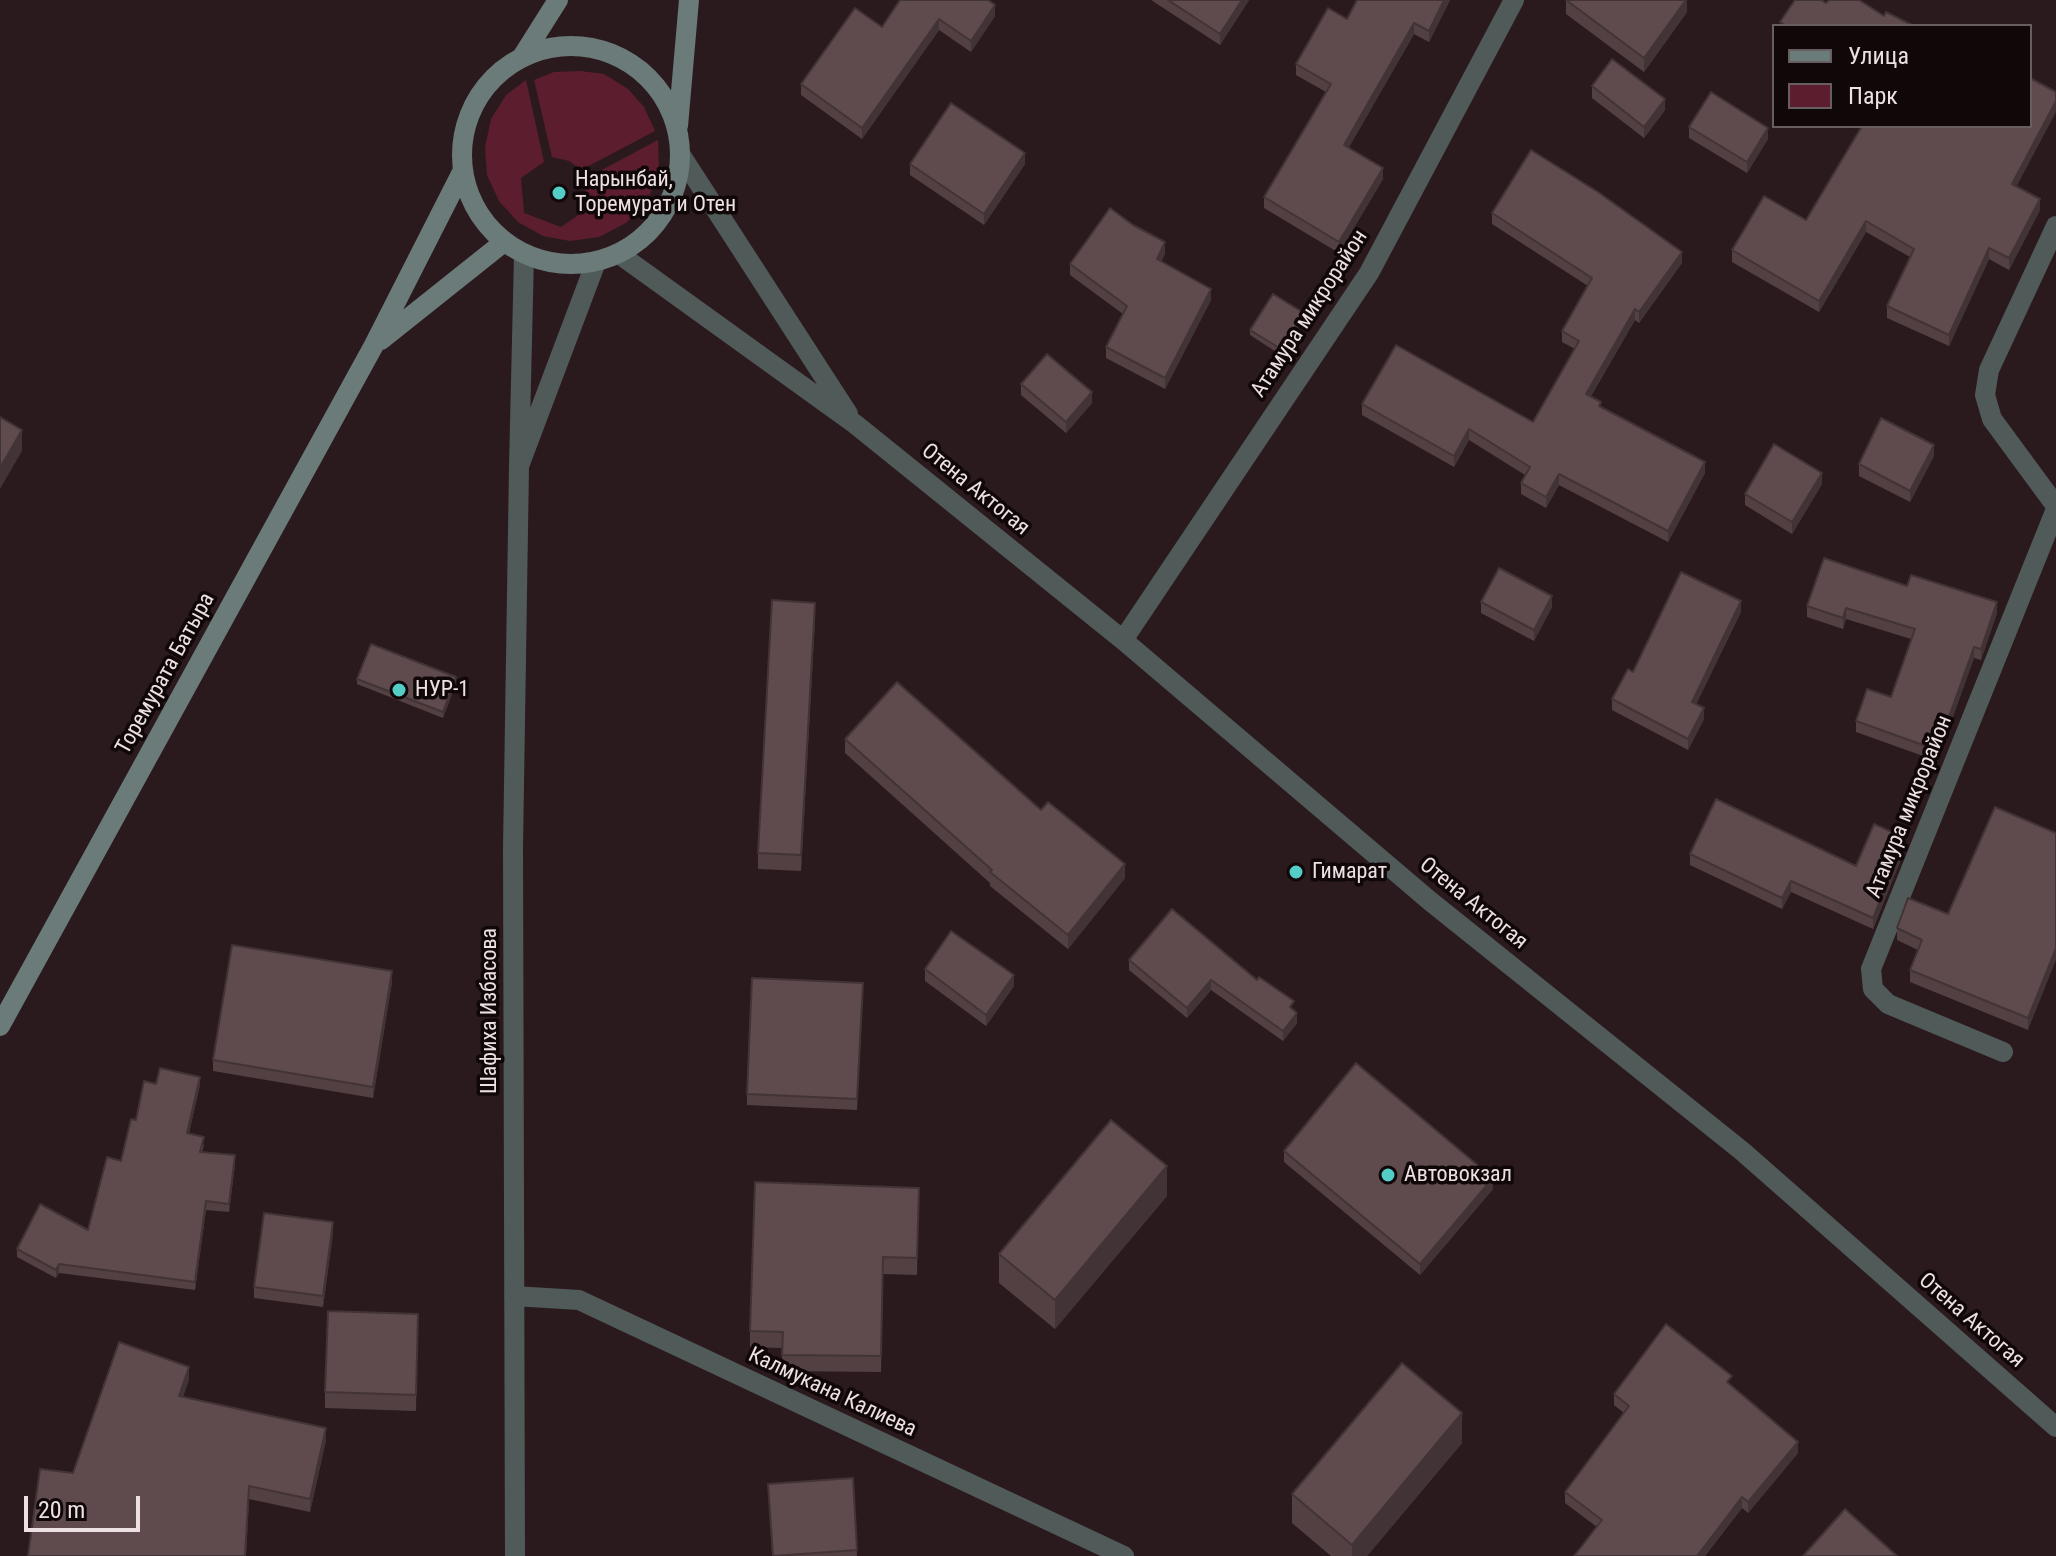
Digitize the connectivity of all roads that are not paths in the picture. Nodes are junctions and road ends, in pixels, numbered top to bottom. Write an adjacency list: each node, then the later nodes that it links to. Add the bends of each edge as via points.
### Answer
1 (558, 0): 4 (street)
2 (689, 0): 5 (street)
3 (1514, 0): 17 (street, Атамура микрорайон, via 1369,273)
4 (522, 57): 5 (street, via 570,46 618,56 656,86); 7 (street, via 485,88 466,121)
5 (677, 130): 6 (street)
6 (680, 154): 10 (street, via 670,202 657,223); 14 (street, Отена Актогая)
7 (462, 172): 9 (street, via 473,204); 13 (street, Торемурата Батыра)
8 (2056, 226): 16 (street, Атамура микрорайон, via 1989,370 1985,395 1992,419)
9 (504, 242): 11 (street); 13 (street)
10 (619, 254): 12 (street); 14 (street, Отена Актогая)
11 (524, 255): 12 (street, via 548,263); 15 (street, Шафиха Избасова)
12 (596, 262): 15 (street)
13 (374, 345): 18 (street, Торемурата Батыра)
14 (855, 424): 17 (street, Отена Актогая)
15 (519, 466): 20 (street, Шафиха Избасова)
16 (2056, 507): 19 (street, Атамура микрорайон, via 1871,969 1873,989 1888,1004)
17 (1123, 640): 21 (street, Отена Актогая, via 1430,901 1742,1151)
18 (0, 1026)
19 (2003, 1052)
20 (514, 1296): 22 (street, Шафиха Избасова); 23 (street, Калмукана Калиева, via 579,1300)
21 (2056, 1427)
22 (515, 1556)
23 (1124, 1556)

